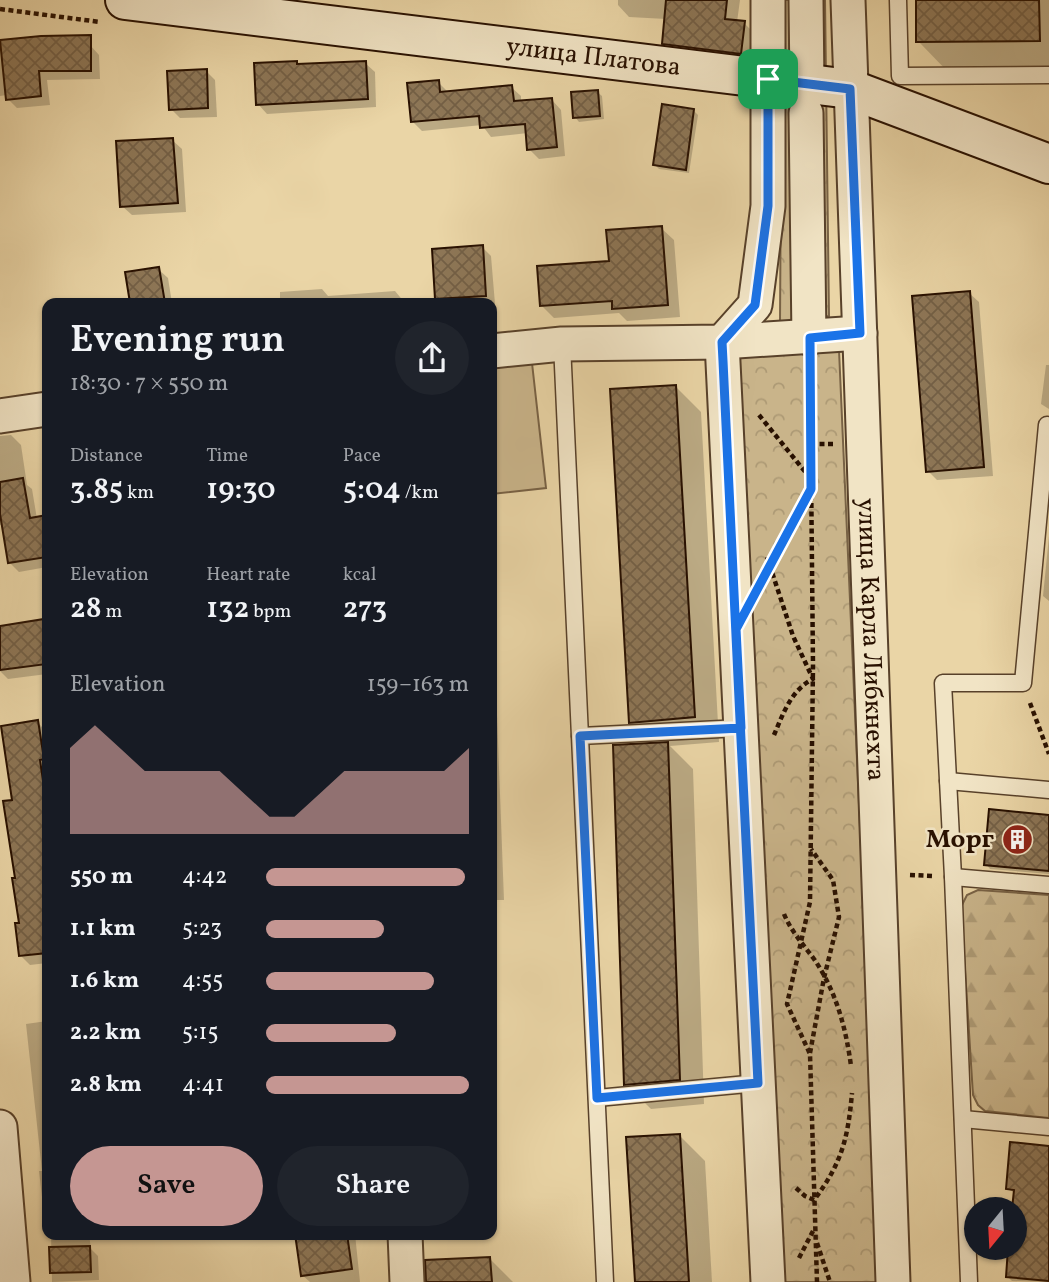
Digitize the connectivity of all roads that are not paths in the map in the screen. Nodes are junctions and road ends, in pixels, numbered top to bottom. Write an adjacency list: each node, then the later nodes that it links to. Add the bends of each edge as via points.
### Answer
1 (125, 0): 7 (street, улица Платова)
2 (768, 0): 7 (street)
3 (806, 0): 8 (street)
4 (848, 0): 9 (street, улица Карла Либкнехта)
5 (898, 0): 6 (lane, via 900,76)
6 (1049, 75)
7 (768, 93): 8 (street, улица Платова); 13 (street, via 768,206 755,305)
8 (807, 98): 9 (street, улица Платова); 12 (street)
9 (850, 107): 10 (street, улица Платова); 11 (street, улица Карла Либкнехта)
10 (1049, 164)
11 (860, 333): 12 (street); 35 (street, улица Карла Либкнехта)
12 (810, 338): 13 (street)
13 (722, 342): 14 (street); 19 (street)
14 (562, 344): 15 (street); 20 (lane)
15 (497, 350)
16 (42, 410): 17 (street)
17 (0, 416)
18 (1049, 426): 21 (lane, via 1023,683 943,682)
19 (741, 728): 20 (lane); 25 (street)
20 (580, 736): 26 (lane)
21 (948, 781): 22 (lane); 23 (lane)
22 (1049, 790)
23 (953, 877): 24 (lane); 27 (lane)
24 (1049, 886)
25 (758, 1083): 26 (lane); 34 (street)
26 (597, 1098): 33 (lane)
27 (962, 1119): 29 (lane); 36 (lane)
28 (0, 1127): 31 (street)
29 (1049, 1127)
30 (405, 1240): 32 (street)
31 (13, 1282)
32 (407, 1282)
33 (605, 1282)
34 (768, 1282)
35 (893, 1282)
36 (969, 1282)

